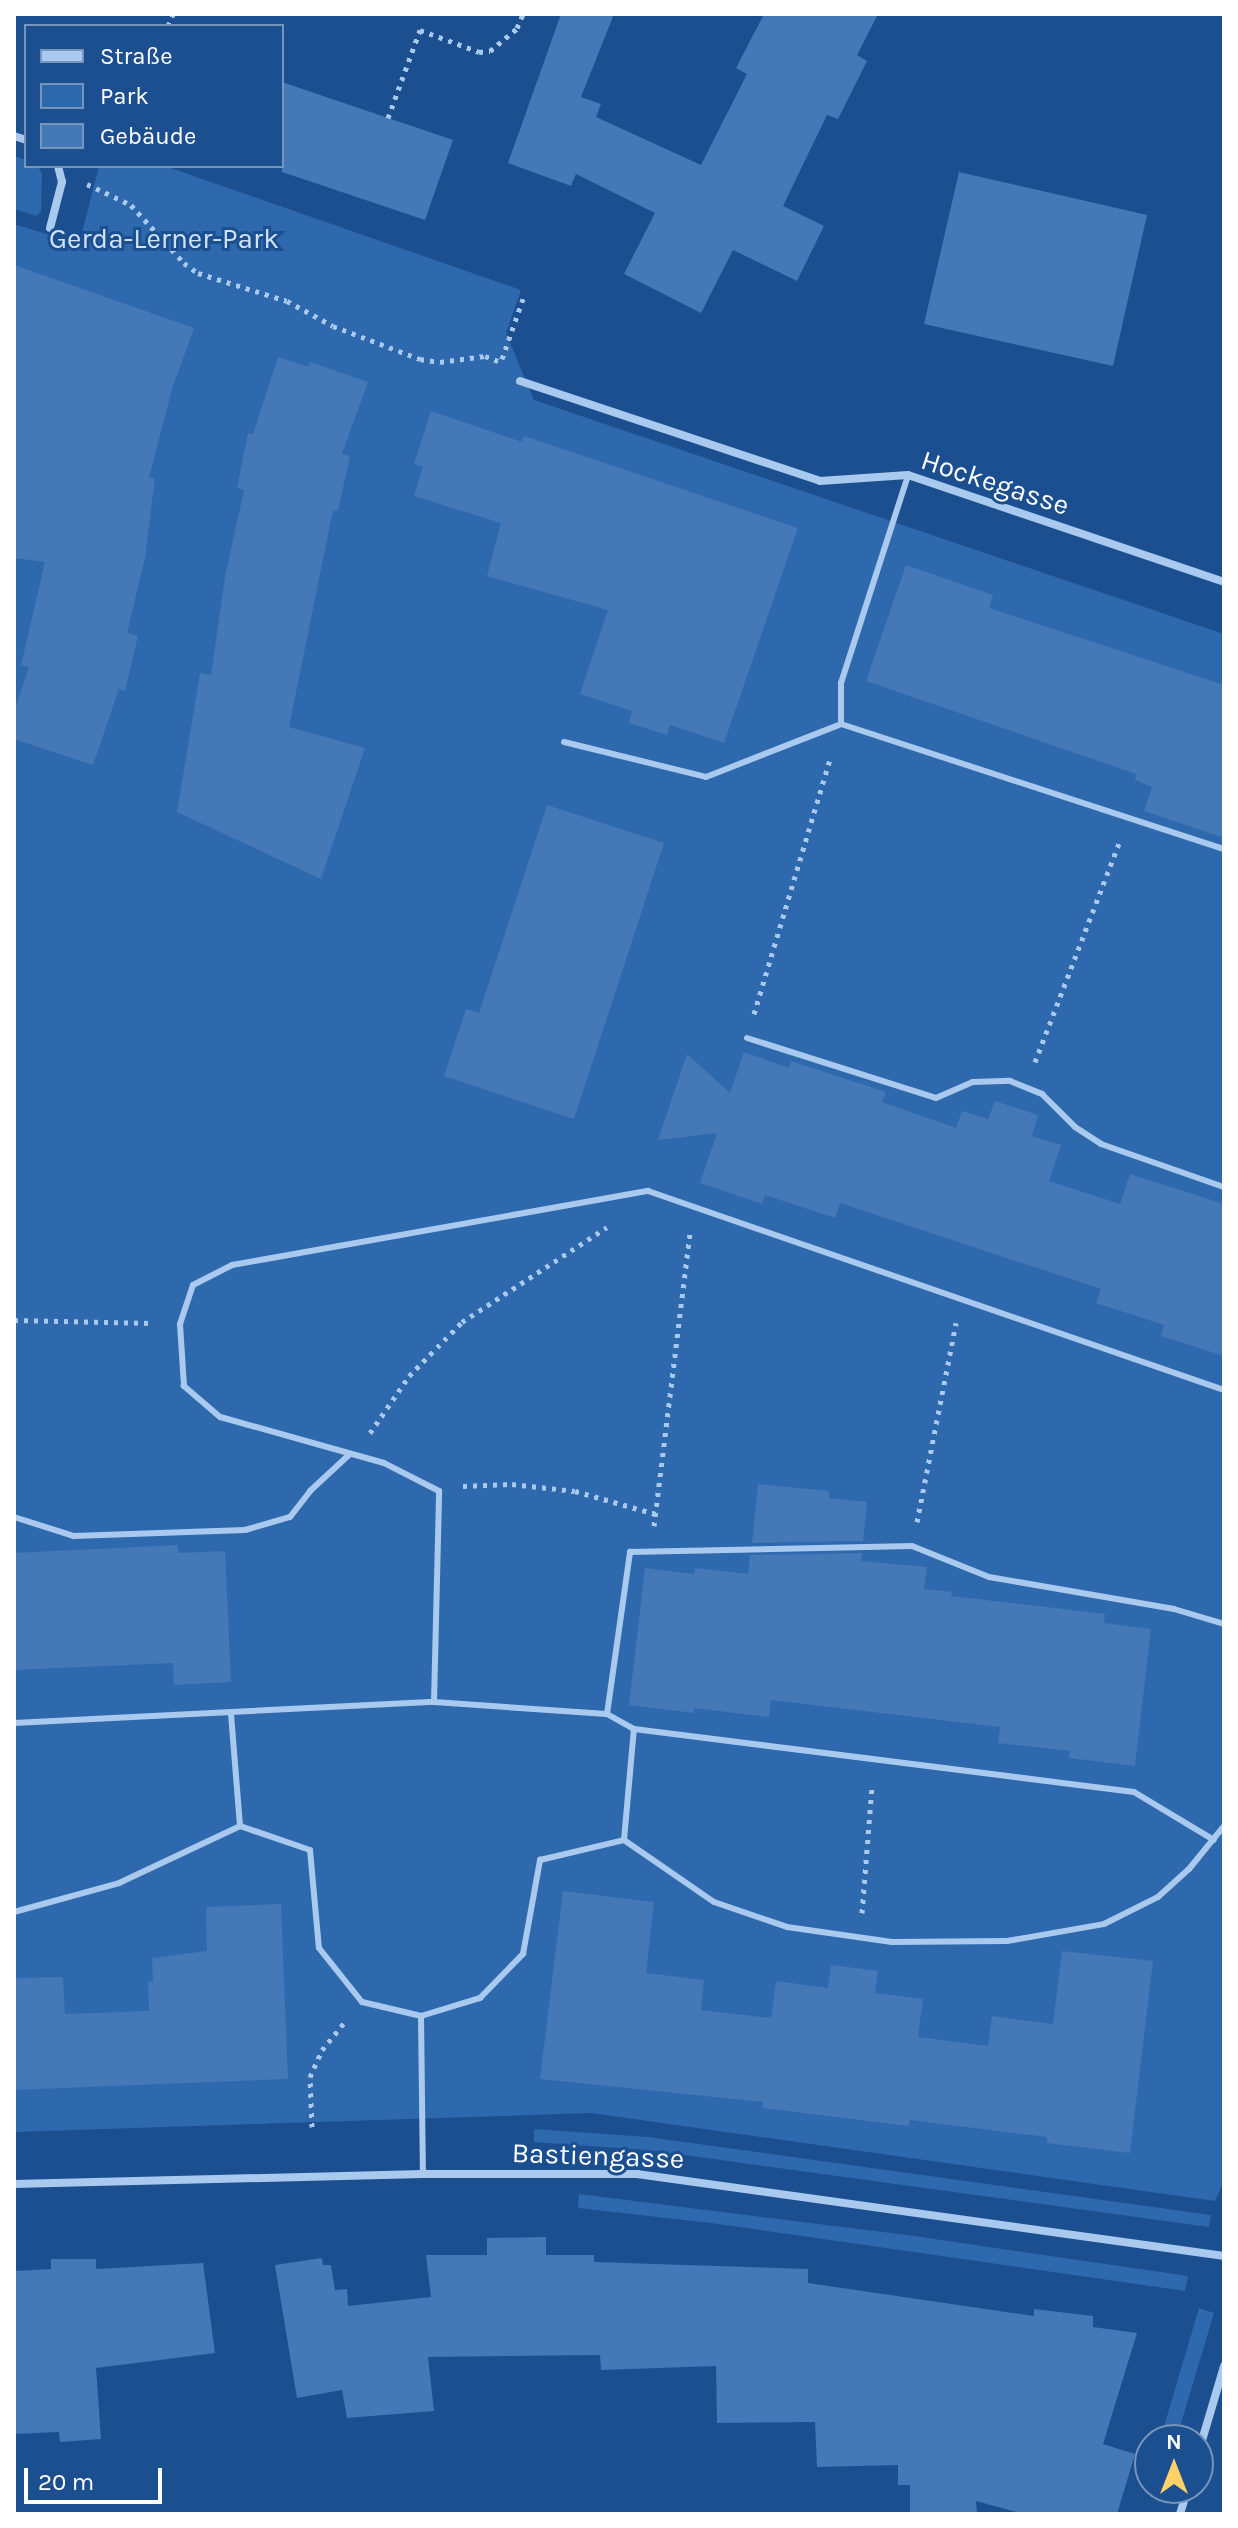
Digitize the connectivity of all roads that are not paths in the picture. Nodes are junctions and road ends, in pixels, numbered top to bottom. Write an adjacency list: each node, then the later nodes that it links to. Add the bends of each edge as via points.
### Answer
1 (58, 168): 2 (street, via 62,182)
2 (50, 228)
3 (520, 381): 4 (street, Hockegasse, via 820,481)
4 (908, 475): 5 (street, Hockegasse); 6 (lane, via 841,683)
5 (1224, 582)
6 (841, 724): 7 (lane, via 706,777); 8 (lane)
7 (564, 742)
8 (1224, 849)
9 (747, 1038): 10 (lane, via 936,1098 973,1082 1010,1081 1042,1094 1101,1144)
10 (1224, 1187)
11 (1224, 1390): 12 (lane, via 648,1191 232,1265 193,1285 180,1324 184,1386 220,1417)
12 (350, 1454): 13 (lane, via 290,1517 245,1530 74,1536); 15 (lane, via 384,1463 439,1491)
13 (14, 1517)
14 (1224, 1624): 17 (lane, via 1174,1609 989,1577 912,1546 630,1552)
15 (434, 1702): 16 (lane); 17 (lane)
16 (231, 1714): 18 (lane); 20 (lane)
17 (607, 1714): 19 (lane)
18 (14, 1723)
19 (634, 1729): 22 (lane); 23 (lane, via 1134,1792)
20 (240, 1826): 24 (lane, via 119,1883); 25 (lane, via 310,1850 319,1948 362,2002)
21 (1224, 1826): 23 (lane)
22 (624, 1840): 23 (lane, via 714,1902 787,1927 892,1942 1007,1941 1104,1924 1158,1897); 25 (lane, via 540,1860 523,1954 480,1998)
23 (1214, 1840)
24 (14, 1912)
25 (421, 2016): 26 (lane)
26 (423, 2174): 27 (street, Bastiengasse); 28 (street, Bastiengasse, via 637,2174)
27 (14, 2184)
28 (1224, 2256)
29 (1224, 2366): 30 (street)
30 (1207, 2424)

